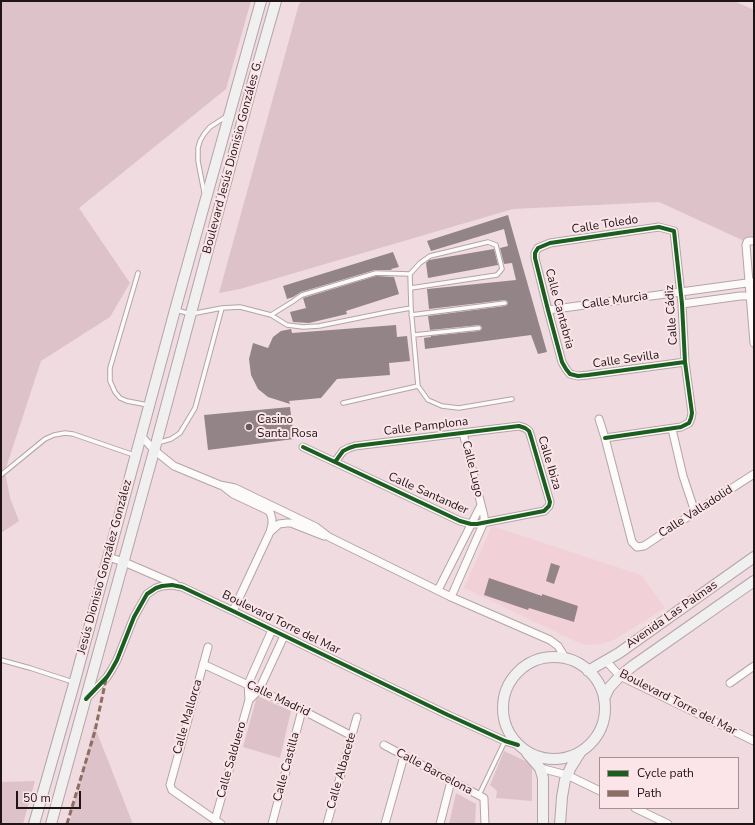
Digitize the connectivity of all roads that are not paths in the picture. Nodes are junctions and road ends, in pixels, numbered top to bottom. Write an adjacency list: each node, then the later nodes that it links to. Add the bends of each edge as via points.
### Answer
1 (261, 1): 3 (main road, Jesús Dionisio González González)
2 (276, 1): 20 (main road, Boulevard Jesús Dionisio Gonzáles G.)
3 (230, 114): 4 (main road, Jesús Dionisio González González); 4 (lane, via 210,127 200,141 198,161)
4 (206, 198): 18 (main road, Jesús Dionisio González González)
5 (674, 231): 7 (street, Calle Toledo, via 659,226 550,243); 12 (street, Calle Cádiz)
6 (754, 241): 10 (street, via 747,242 746,248)
7 (538, 248): 19 (street, Calle Cantabria, via 535,258)
8 (138, 273): 31 (lane, via 110,368 110,381 120,398)
9 (410, 274): 11 (lane); 11 (lane, via 430,256 488,242 496,244 502,269 497,275); 21 (lane, via 376,273 309,292)
10 (751, 282): 12 (street, Calle Murcia); 13 (street)
11 (411, 288): 17 (lane)
12 (681, 292): 15 (street, Calle Cádiz); 19 (street, Calle Murcia)
13 (752, 296): 15 (street); 25 (street)
14 (506, 302): 22 (lane)
15 (682, 304): 26 (street, Calle Cádiz)
16 (222, 308): 20 (lane); 21 (lane, via 240,307); 38 (lane, via 195,408 180,433)
17 (410, 308): 21 (lane, via 310,327 287,325); 22 (lane)
18 (175, 310): 20 (lane); 31 (main road, Jesús Dionisio González González)
19 (548, 310): 27 (street, Calle Cantabria, via 562,362)
20 (191, 314): 38 (main road, Jesús Dionisio González González)
21 (271, 315)
22 (411, 315): 24 (lane)
23 (479, 328): 24 (lane)
24 (414, 335): 28 (lane)
25 (754, 343)
26 (685, 362): 27 (street, Calle Sevilla, via 588,375); 34 (street, Calle Cádiz, via 692,413 688,423)
27 (570, 374)
28 (418, 386): 29 (lane, via 428,400 442,406 459,408); 30 (lane)
29 (512, 399)
30 (343, 403)
31 (149, 406): 36 (main road, Jesús Dionisio González González)
32 (599, 419): 37 (street)
33 (525, 428): 35 (street, Calle Pamplona, via 519,426); 46 (street, Calle Ibiza, via 531,436 549,497)
34 (672, 429): 37 (street); 47 (street)
35 (463, 433): 41 (street, Calle Pamplona, via 355,446 343,452); 45 (street, Calle Lugo)
36 (141, 437): 38 (street); 40 (main road, Jesús Dionisio González González)
37 (605, 438): 47 (street, Calle Valladolid, via 632,542 637,547 644,546)
38 (155, 447): 44 (street, via 174,466); 56 (main road, Jesús Dionisio González González)
39 (303, 447): 41 (street, Calle Santander)
40 (135, 456): 43 (lane, via 64,433 45,439); 53 (main road, Jesús Dionisio González González)
41 (335, 462): 49 (street, Calle Santander)
42 (754, 474): 47 (street, Calle Valladolid)
43 (1, 475)
44 (220, 485): 50 (street, via 270,512); 51 (street, via 235,488 316,527)
45 (481, 505): 48 (street, Calle Lugo); 49 (street, Calle Lugo)
46 (549, 506): 48 (street, Calle Santander, via 544,511)
47 (695, 512)
48 (484, 522): 49 (street, Calle Santander); 55 (street)
49 (471, 524): 52 (street, Calle Lugo)
50 (270, 532): 51 (street, via 279,524 287,523); 61 (street)
51 (329, 537): 59 (street)
52 (456, 554): 55 (street); 59 (street, Calle Lugo)
53 (108, 557): 56 (street, Boulevard Torre del Mar); 72 (main road, Jesús Dionisio González González)
54 (754, 557): 67 (main road, Avenida Las Palmas)
55 (468, 559): 60 (street)
56 (124, 562): 58 (street, Boulevard Torre del Mar); 76 (main road, Jesús Dionisio González González)
57 (754, 581): 71 (main road, Avenida Las Palmas)
58 (182, 587): 61 (street, Boulevard Torre del Mar); 76 (street, Boulevard Torre del Mar, via 162,586 147,594 107,678)
59 (438, 590): 60 (street)
60 (451, 597): 65 (street, via 550,640 558,646)
61 (233, 611): 62 (street, Boulevard Torre del Mar)
62 (272, 630): 63 (street, Boulevard Torre del Mar); 73 (street, Calle Salduero)
63 (284, 636): 75 (street, Calle Salduero); 82 (street, Boulevard Torre del Mar)
64 (208, 647): 68 (street, Calle Mallorca)
65 (566, 659): 70 (main road); 85 (main road, via 537,660 524,667 506,690 503,704 504,719 509,733)
66 (1, 660): 72 (lane)
67 (606, 661): 70 (main road, Avenida Las Palmas); 71 (street, Boulevard Torre del Mar)
68 (203, 664): 73 (street, Calle Madrid); 94 (street, Calle Mallorca, via 170,788)
69 (754, 666): 74 (street)
70 (588, 671): 77 (main road, via 596,679)
71 (620, 676): 77 (main road, Avenida Las Palmas, via 609,688); 83 (street, Boulevard Torre del Mar)
72 (74, 683): 95 (main road, Jesús Dionisio González González)
73 (248, 684): 75 (street, Calle Madrid); 78 (street, Calle Salduero)
74 (730, 684)
75 (259, 690): 78 (street, Calle Salduero); 79 (street, Calle Madrid)
76 (86, 699): 96 (main road, Jesús Dionisio González González)
77 (604, 699): 86 (main road, via 605,714 601,729 592,742)
78 (249, 700): 94 (street, Calle Salduero)
79 (302, 710): 81 (street, Calle Madrid); 97 (street, Calle Castilla)
80 (357, 717): 81 (street, Calle Albacete)
81 (352, 736): 98 (street, Calle Albacete)
82 (505, 741): 85 (street, Boulevard Torre del Mar); 92 (lane)
83 (754, 741)
84 (384, 745): 87 (street, Calle Barcelona)
85 (521, 747): 86 (main road, via 538,757 553,759); 88 (main road)
86 (581, 751): 89 (main road)
87 (404, 756): 90 (street, Calle Barcelona); 99 (street)
88 (540, 768): 89 (street); 102 (main road, via 543,778)
89 (567, 775): 91 (street); 103 (main road)
90 (451, 780): 92 (street, Calle Barcelona); 100 (street)
91 (599, 791)
92 (482, 797): 101 (street)
93 (637, 809): 104 (street)
94 (218, 822)
95 (34, 824)
96 (51, 824)
97 (272, 824)
98 (327, 824)
99 (385, 824)
100 (440, 824)
101 (484, 824)
102 (543, 824)
103 (560, 824)
104 (668, 824)

